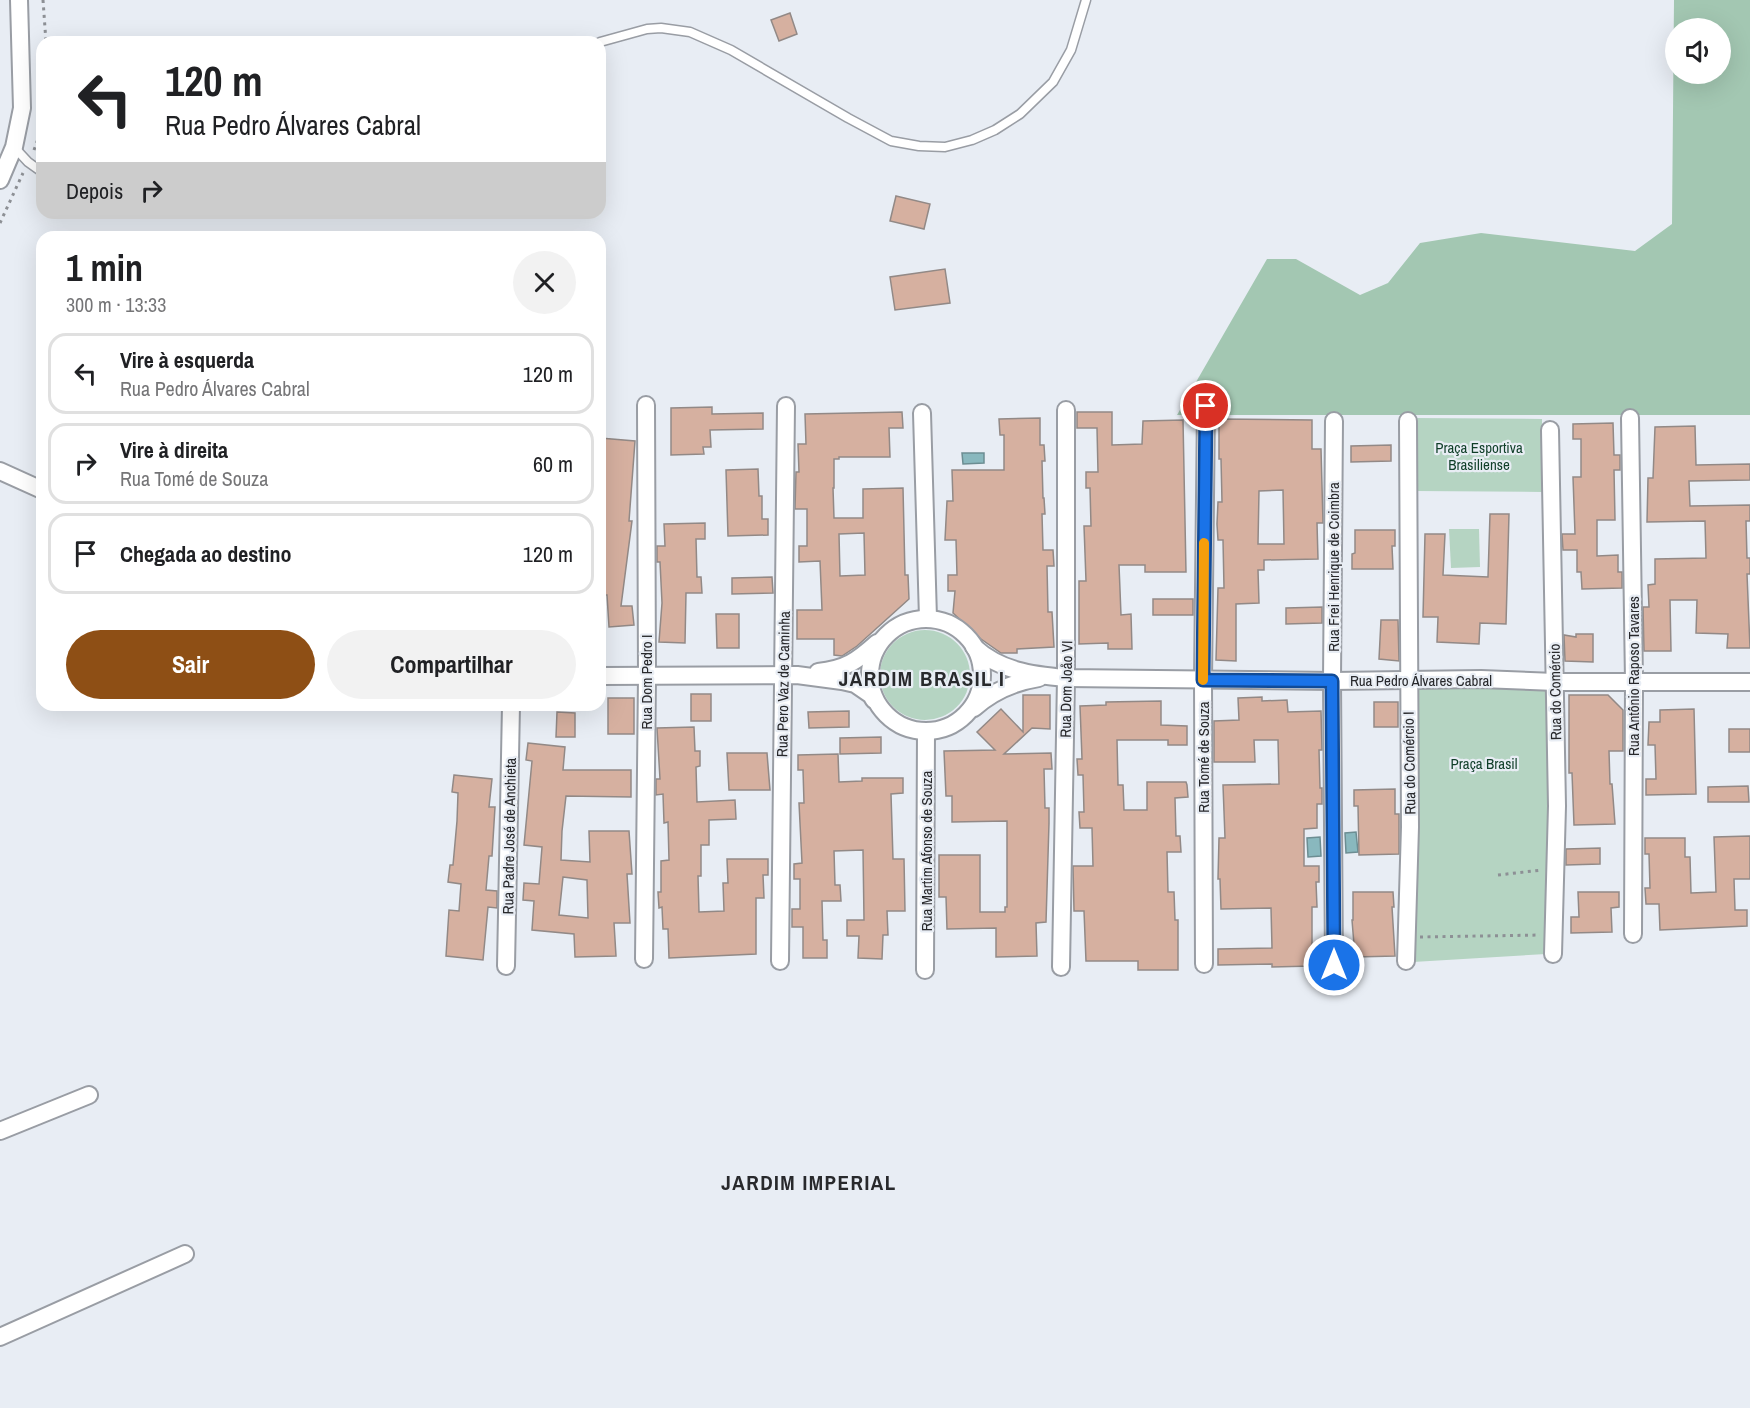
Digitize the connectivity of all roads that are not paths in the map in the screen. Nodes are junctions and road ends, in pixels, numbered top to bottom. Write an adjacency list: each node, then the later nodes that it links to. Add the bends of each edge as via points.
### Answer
1 (19, 0): 4 (street, via 22,108)
2 (1086, 0): 3 (lane, via 1071,50 1053,82 1020,114 996,130 945,147 891,141 731,50 690,32 647,29)
3 (606, 40)
4 (7, 144): 5 (lane); 6 (street)
5 (36, 168)
6 (0, 180)
7 (646, 405): 23 (street, Rua Dom Pedro I)
8 (786, 406): 21 (street, Rua Pero Vaz de Caminha)
9 (1206, 406): 25 (street, Rua Tomé de Souza)
10 (1066, 410): 24 (street, Rua Dom Joåo VI)
11 (922, 413): 18 (street)
12 (1630, 418): 28 (street, Rua Antônio Raposo Tavares)
13 (1334, 421): 27 (street, Rua Frei Henrique de Coimbra)
14 (1408, 421): 26 (street, Rua do Comércio I)
15 (1550, 430): 29 (street, Rua do Comércio)
16 (0, 471): 17 (street)
17 (36, 487)
18 (928, 618): 19 (street, via 902,624); 20 (street, via 956,627)
19 (887, 634): 21 (street, via 844,668); 31 (street, via 875,649 870,665 870,683)
20 (974, 646): 24 (street, Rua Pedro Álvares Cabral, via 1003,667); 33 (street, via 980,658 982,681 974,705)
21 (790, 675): 23 (street); 31 (street, via 855,684); 38 (street, Rua Pero Vaz de Caminha)
22 (606, 676): 23 (street)
23 (647, 676): 37 (street, Rua Dom Pedro I)
24 (1061, 677): 25 (street, Rua Pedro Álvares Cabral); 33 (street, Rua Pedro Álvares Cabral, via 1011,684 987,697); 43 (street, Rua Dom Joåo VI)
25 (1203, 680): 27 (street, Rua Pedro Álvares Cabral); 40 (street, Rua Tomé de Souza)
26 (1408, 680): 27 (street, Rua Pedro Álvares Cabral); 29 (street, Rua Pedro Álvares Cabral); 39 (street, Rua do Comércio I, via 1410,827)
27 (1332, 681): 41 (street, Rua Frei Henrique de Coimbra)
28 (1634, 681): 29 (street, Rua Pedro Álvares Cabral); 30 (street, Rua Pedro Álvares Cabral); 35 (street, Rua Antônio Raposo Tavares)
29 (1555, 682): 36 (street, Rua do Comércio)
30 (1750, 682)
31 (877, 703): 34 (street, via 900,725)
32 (511, 711): 42 (street, Rua Padre José de Anchieta)
33 (964, 717): 34 (street, via 946,728)
34 (926, 732): 44 (street, Rua Martim Afonso de Souza)
35 (1633, 934)
36 (1553, 954)
37 (644, 959)
38 (780, 961)
39 (1406, 961)
40 (1204, 964)
41 (1334, 965)
42 (506, 966)
43 (1061, 967)
44 (925, 970)
45 (88, 1095): 46 (street)
46 (0, 1131)
47 (185, 1254): 48 (street)
48 (0, 1337)

